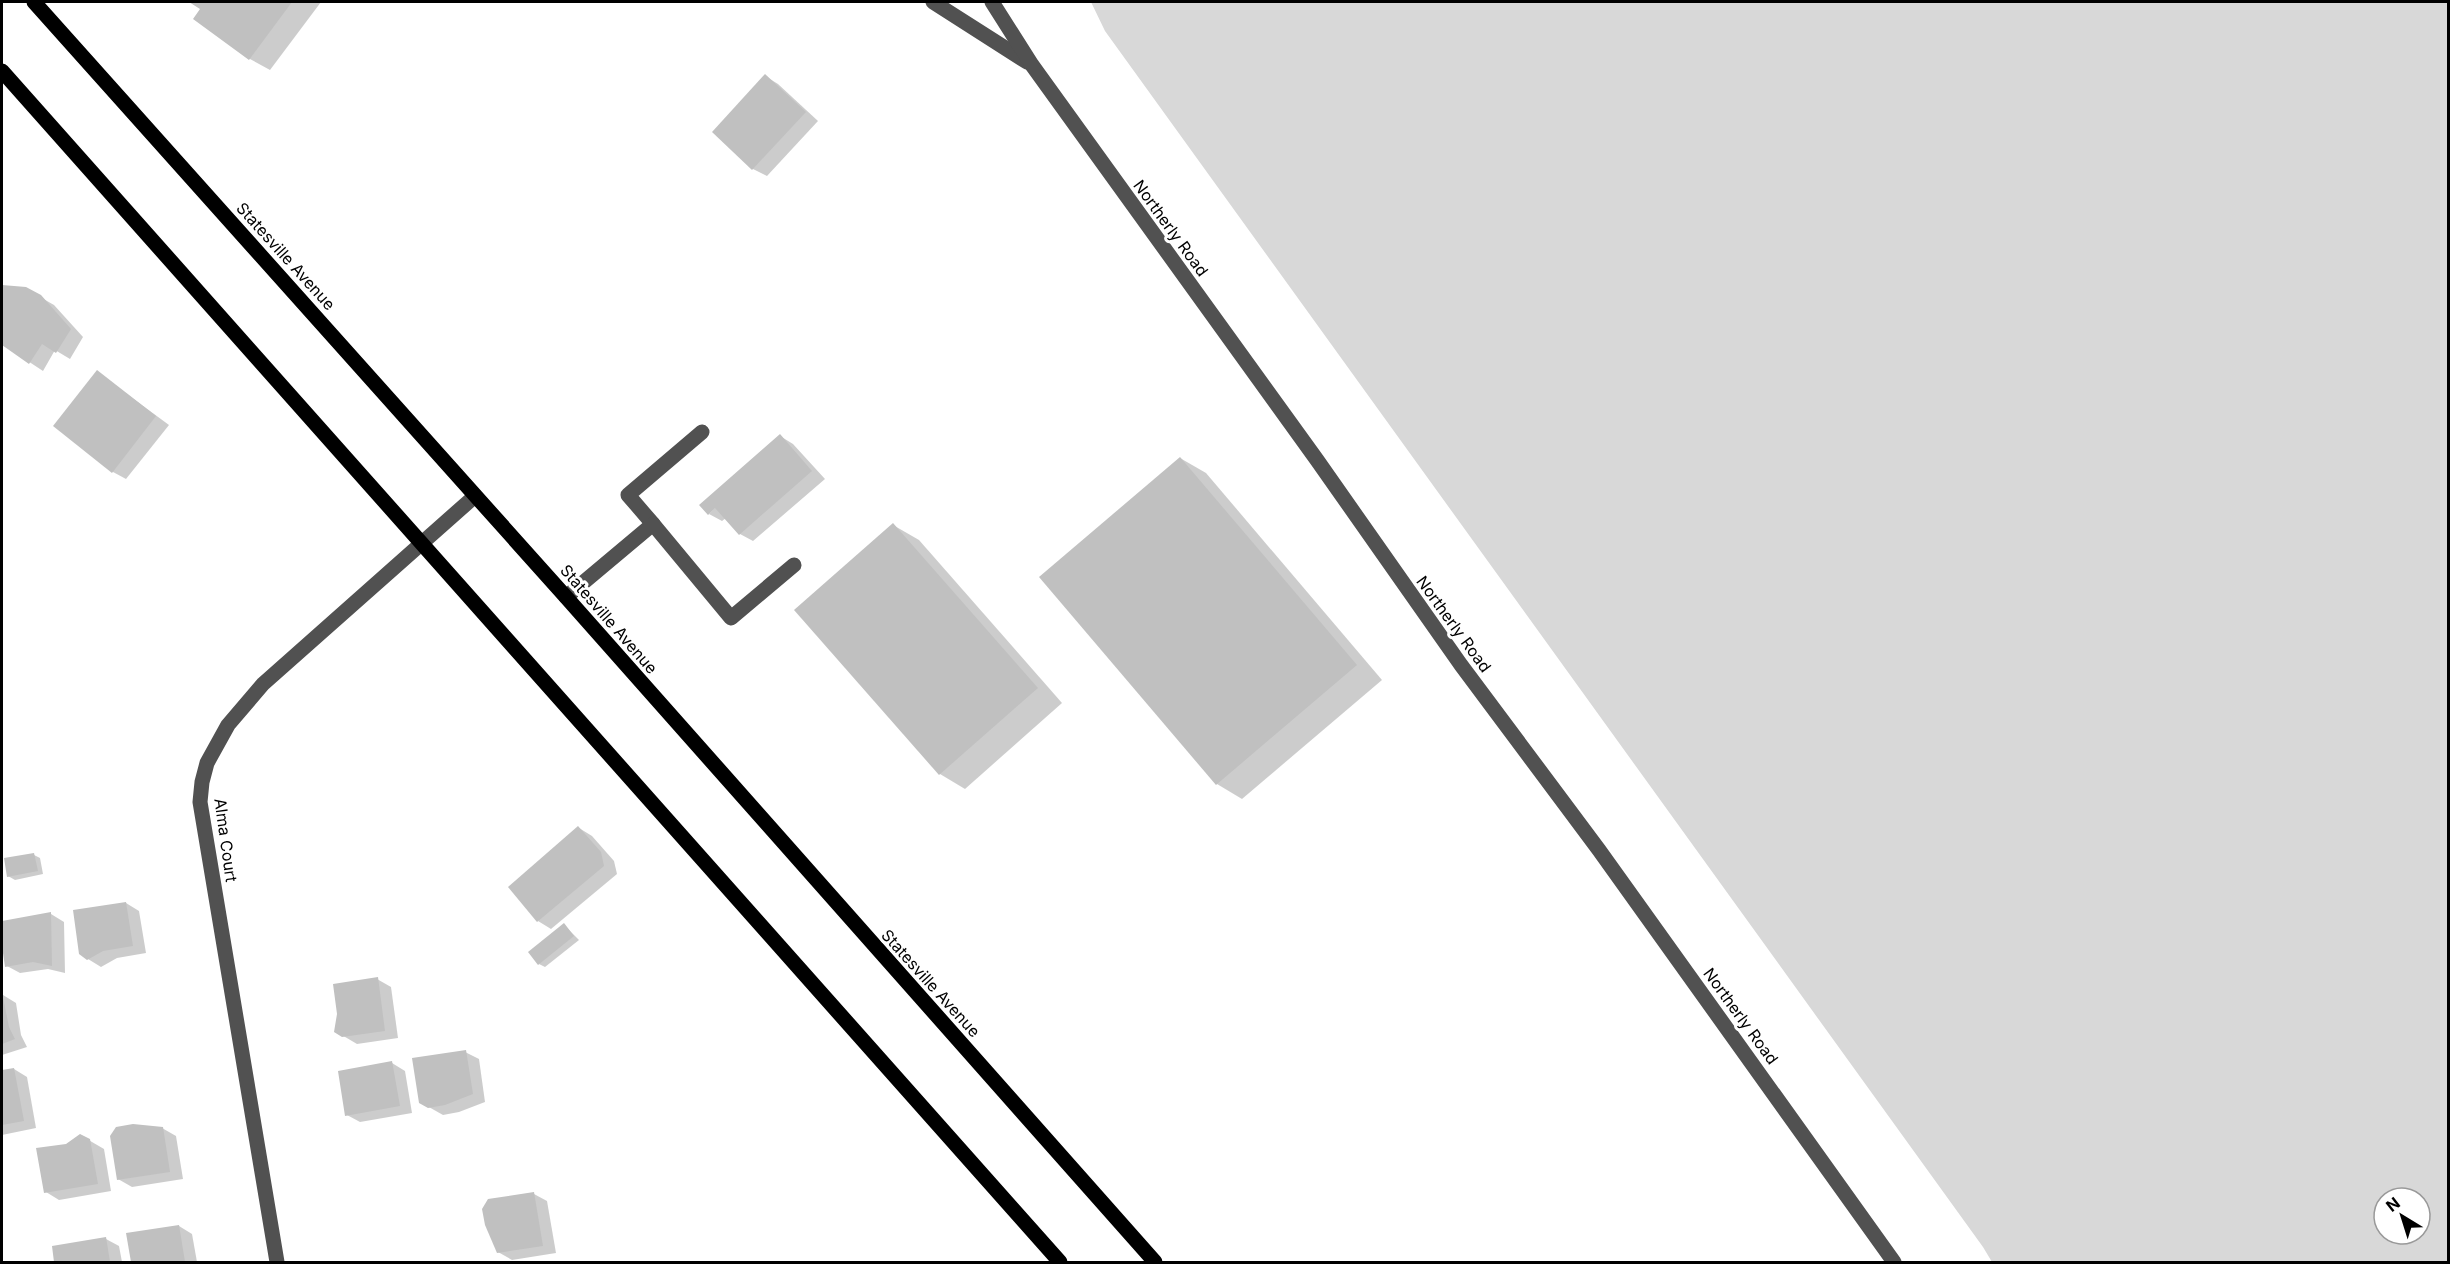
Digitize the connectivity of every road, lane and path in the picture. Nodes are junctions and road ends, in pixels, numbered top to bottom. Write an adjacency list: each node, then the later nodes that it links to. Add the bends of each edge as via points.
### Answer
1 (34, 2): 7 (main road, Statesville Avenue)
2 (933, 2): 4 (street)
3 (992, 2): 4 (street, Northerly Road)
4 (1032, 65): 15 (street, Northerly Road)
5 (2, 71): 9 (main road)
6 (702, 432): 8 (street, via 628,495)
7 (475, 496): 9 (street, Alma Court); 11 (main road, Statesville Avenue)
8 (653, 524): 10 (street, via 731,618); 11 (street)
9 (421, 543): 12 (street, Alma Court, via 263,684 228,725 202,782 200,802); 13 (main road)
10 (794, 565)
11 (566, 597): 14 (main road, Statesville Avenue)
12 (277, 1263)
13 (1060, 1263)
14 (1155, 1263)
15 (1894, 1263)

